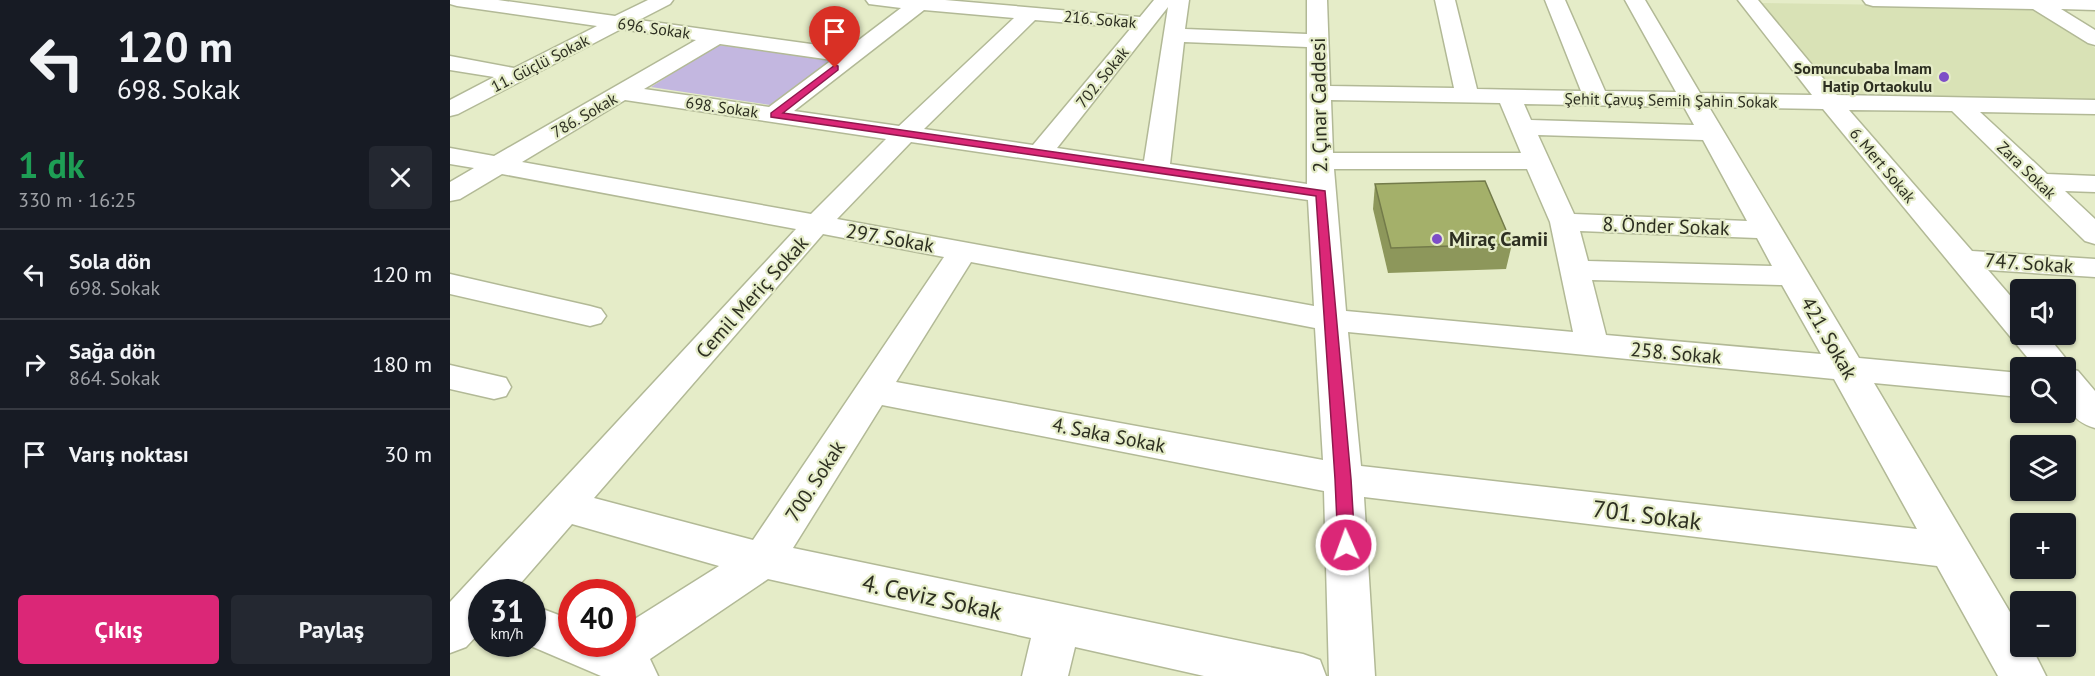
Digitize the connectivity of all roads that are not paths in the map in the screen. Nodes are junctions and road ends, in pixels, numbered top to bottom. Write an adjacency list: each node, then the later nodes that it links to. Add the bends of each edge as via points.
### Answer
1 (458, 0): 16 (street, 696. Sokak)
2 (534, 0): 16 (street)
3 (663, 0): 18 (street, 11. Güçlü Sokak)
4 (879, 0): 14 (street, 216. Sokak)
5 (1164, 0): 19 (street, 702. Sokak)
6 (1179, 0): 20 (street)
7 (1317, 0): 23 (street, 2. Çınar Caddesi)
8 (1445, 0): 29 (street)
9 (1555, 0): 31 (street)
10 (1635, 0): 32 (street, 421. Sokak)
11 (1748, 0): 33 (street, 6. Mert Sokak)
12 (1873, 0): 13 (street)
13 (2035, 2): 15 (street); 22 (street)
14 (919, 4): 17 (street, 216. Sokak); 24 (street)
15 (2095, 4)
16 (515, 8): 18 (street, 696. Sokak)
17 (1030, 13): 19 (street, 216. Sokak); 40 (street, Cemil Meriç Sokak)
18 (618, 23): 21 (street, 696. Sokak); 26 (street, 11. Güçlü Sokak)
19 (1146, 23): 41 (street, 702. Sokak)
20 (1175, 35): 23 (street); 46 (street)
21 (717, 37): 24 (street, 696. Sokak); 27 (street, 786. Sokak)
22 (2095, 39)
23 (1318, 41): 28 (street, 2. Çınar Caddesi)
24 (850, 56): 37 (street)
25 (450, 63): 26 (street)
26 (518, 75): 36 (street, 11. Güçlü Sokak)
27 (621, 93): 37 (street, 698. Sokak); 45 (street, 786. Sokak)
28 (1319, 93): 29 (street, Şehit Çavuş Semih Şahin Sokak); 43 (street, 2. Çınar Caddesi)
29 (1467, 96): 30 (street, Şehit Çavuş Semih Şahin Sokak)
30 (1509, 97): 31 (street, Şehit Çavuş Semih Şahin Sokak); 38 (street)
31 (1596, 98): 32 (street, Şehit Çavuş Semih Şahin Sokak)
32 (1693, 100): 33 (street, Şehit Çavuş Semih Şahin Sokak); 39 (street, 421. Sokak)
33 (1830, 102): 34 (street, Şehit Çavuş Semih Şahin Sokak); 56 (street, 6. Mert Sokak)
34 (1959, 105): 35 (street, Şehit Çavuş Semih Şahin Sokak); 47 (street, Zara Sokak)
35 (2095, 107)
36 (450, 109)
37 (774, 115): 40 (street, 698. Sokak)
38 (1522, 127): 39 (street); 44 (street)
39 (1712, 133): 53 (street, 421. Sokak)
40 (905, 134): 41 (street, 698. Sokak); 52 (street, Cemil Meriç Sokak)
41 (1040, 153): 46 (street, 698. Sokak)
42 (450, 156): 45 (street, 297. Sokak)
43 (1320, 161): 44 (street); 50 (street, 2. Çınar Caddesi)
44 (1535, 161): 51 (street)
45 (498, 165): 49 (street, 786. Sokak); 52 (street, 297. Sokak)
46 (1156, 170): 50 (street, 698. Sokak)
47 (2040, 182): 48 (street); 54 (street, Zara Sokak)
48 (2095, 184)
49 (450, 193)
50 (1321, 194): 63 (street, 2. Çınar Caddesi)
51 (1564, 222): 53 (street, 8. Önder Sokak); 58 (street)
52 (817, 224): 55 (street, 297. Sokak); 75 (street, Cemil Meriç Sokak)
53 (1767, 230): 59 (street, 421. Sokak)
54 (2095, 235)
55 (963, 251): 63 (street, 297. Sokak); 72 (street, 700. Sokak)
56 (1963, 259): 57 (street, 747. Sokak); 62 (street, 6. Mert Sokak)
57 (2095, 268)
58 (1575, 270): 59 (street); 64 (street)
59 (1794, 276): 67 (street, 421. Sokak)
60 (450, 284): 61 (street)
61 (591, 315)
62 (2010, 315)
63 (1331, 320): 64 (street, 258. Sokak); 74 (street, 2. Çınar Caddesi)
64 (1592, 345): 67 (street, 258. Sokak)
65 (2037, 345): 66 (street)
66 (2048, 357)
67 (1848, 370): 69 (street, 258. Sokak); 76 (street, 421. Sokak)
68 (450, 376): 70 (street)
69 (2010, 384)
70 (494, 387)
71 (2076, 390): 73 (street)
72 (874, 391): 74 (street, 4. Saka Sokak); 77 (street, 700. Sokak)
73 (2095, 415)
74 (1343, 479): 76 (street, 701. Sokak); 83 (street, 2. Çınar Caddesi)
75 (563, 507): 77 (street, 4. Ceviz Sokak); 78 (street, Cemil Meriç Sokak)
76 (1951, 550): 84 (street, 421. Sokak)
77 (763, 560): 79 (street, 4. Ceviz Sokak); 80 (street, 700. Sokak)
78 (495, 579)
79 (1057, 625): 81 (street); 82 (street, 4. Ceviz Sokak)
80 (609, 659)
81 (1045, 676)
82 (1303, 676)
83 (1352, 676)
84 (2024, 676)

